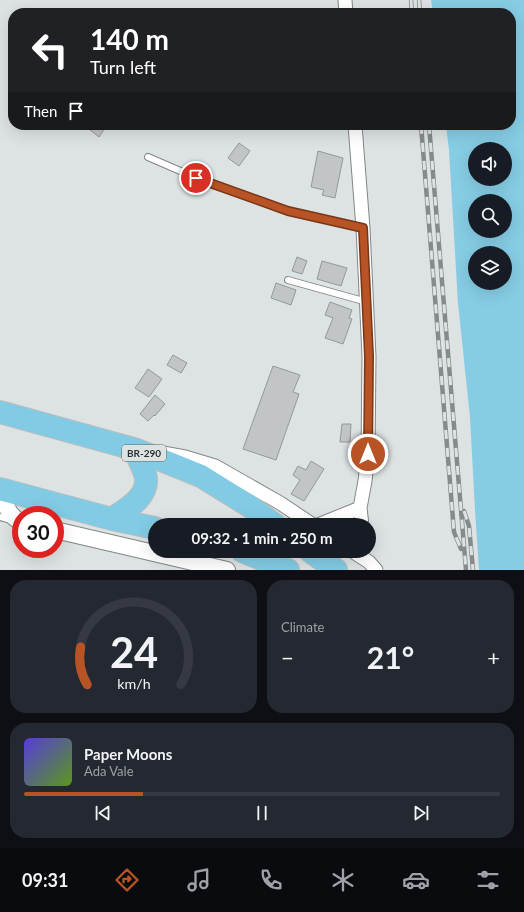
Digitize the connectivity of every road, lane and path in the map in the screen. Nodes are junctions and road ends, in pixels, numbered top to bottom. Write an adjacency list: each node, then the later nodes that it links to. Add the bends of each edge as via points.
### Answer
1 (355, 130): 3 (street)
2 (148, 157): 3 (lane, via 208,183 288,211)
3 (363, 228): 5 (street)
4 (288, 280): 5 (lane)
5 (367, 302): 9 (street, via 368,454)
6 (0, 412): 7 (highway, BR-290)
7 (134, 449): 12 (highway, BR-290, via 201,476); 13 (street, via 185,456 215,466); 16 (highway, via 146,478 144,490 136,503)
8 (0, 490): 10 (street); 16 (highway)
9 (360, 508): 14 (street); 15 (street)
10 (12, 515)
11 (0, 517): 17 (lane)
12 (266, 518)
13 (302, 518)
14 (335, 518)
15 (361, 518)
16 (112, 519): 18 (highway)
17 (12, 520)
18 (148, 527)
19 (64, 532): 22 (street)
20 (259, 558): 23 (highway)
21 (320, 558): 24 (highway)
22 (227, 570)
23 (288, 570)
24 (336, 570)

